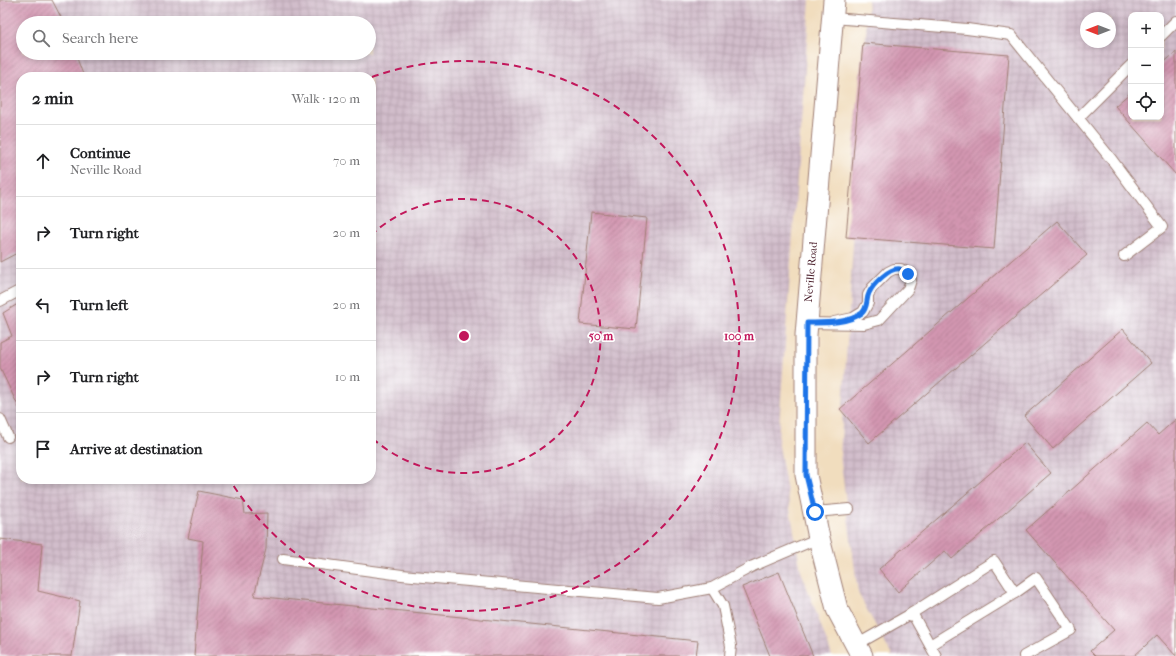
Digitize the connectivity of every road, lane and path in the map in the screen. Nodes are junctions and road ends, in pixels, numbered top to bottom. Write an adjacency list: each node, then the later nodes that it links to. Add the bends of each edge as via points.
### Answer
1 (833, 9): 5 (lane, via 1011,35); 10 (street, Neville Road)
2 (1176, 21): 3 (lane)
3 (1164, 33)
4 (1128, 68): 5 (lane)
5 (1078, 118): 6 (lane, via 1162,227)
6 (1124, 256)
7 (16, 293): 8 (lane)
8 (0, 301)
9 (834, 322): 9 (lane, via 853,318 863,312 872,288 888,272 901,269 908,274 911,280 908,289 879,320 864,324); 10 (lane)
10 (807, 323): 14 (street, Neville Road, via 806,475)
11 (0, 419): 12 (lane)
12 (8, 436)
13 (849, 509): 14 (lane)
14 (815, 512): 15 (street, Neville Road)
15 (820, 538): 17 (lane, via 752,566); 21 (street, Neville Road, via 837,609)
16 (283, 559): 17 (lane, via 402,575 658,598)
17 (712, 588): 22 (lane, via 723,606 731,646)
18 (1015, 593): 19 (lane, via 994,561); 20 (lane); 24 (lane, via 1036,578 1071,630)
19 (912, 613): 20 (lane); 21 (lane)
20 (930, 645): 23 (lane)
21 (859, 651)
22 (730, 656)
23 (936, 656)
24 (1024, 656)

